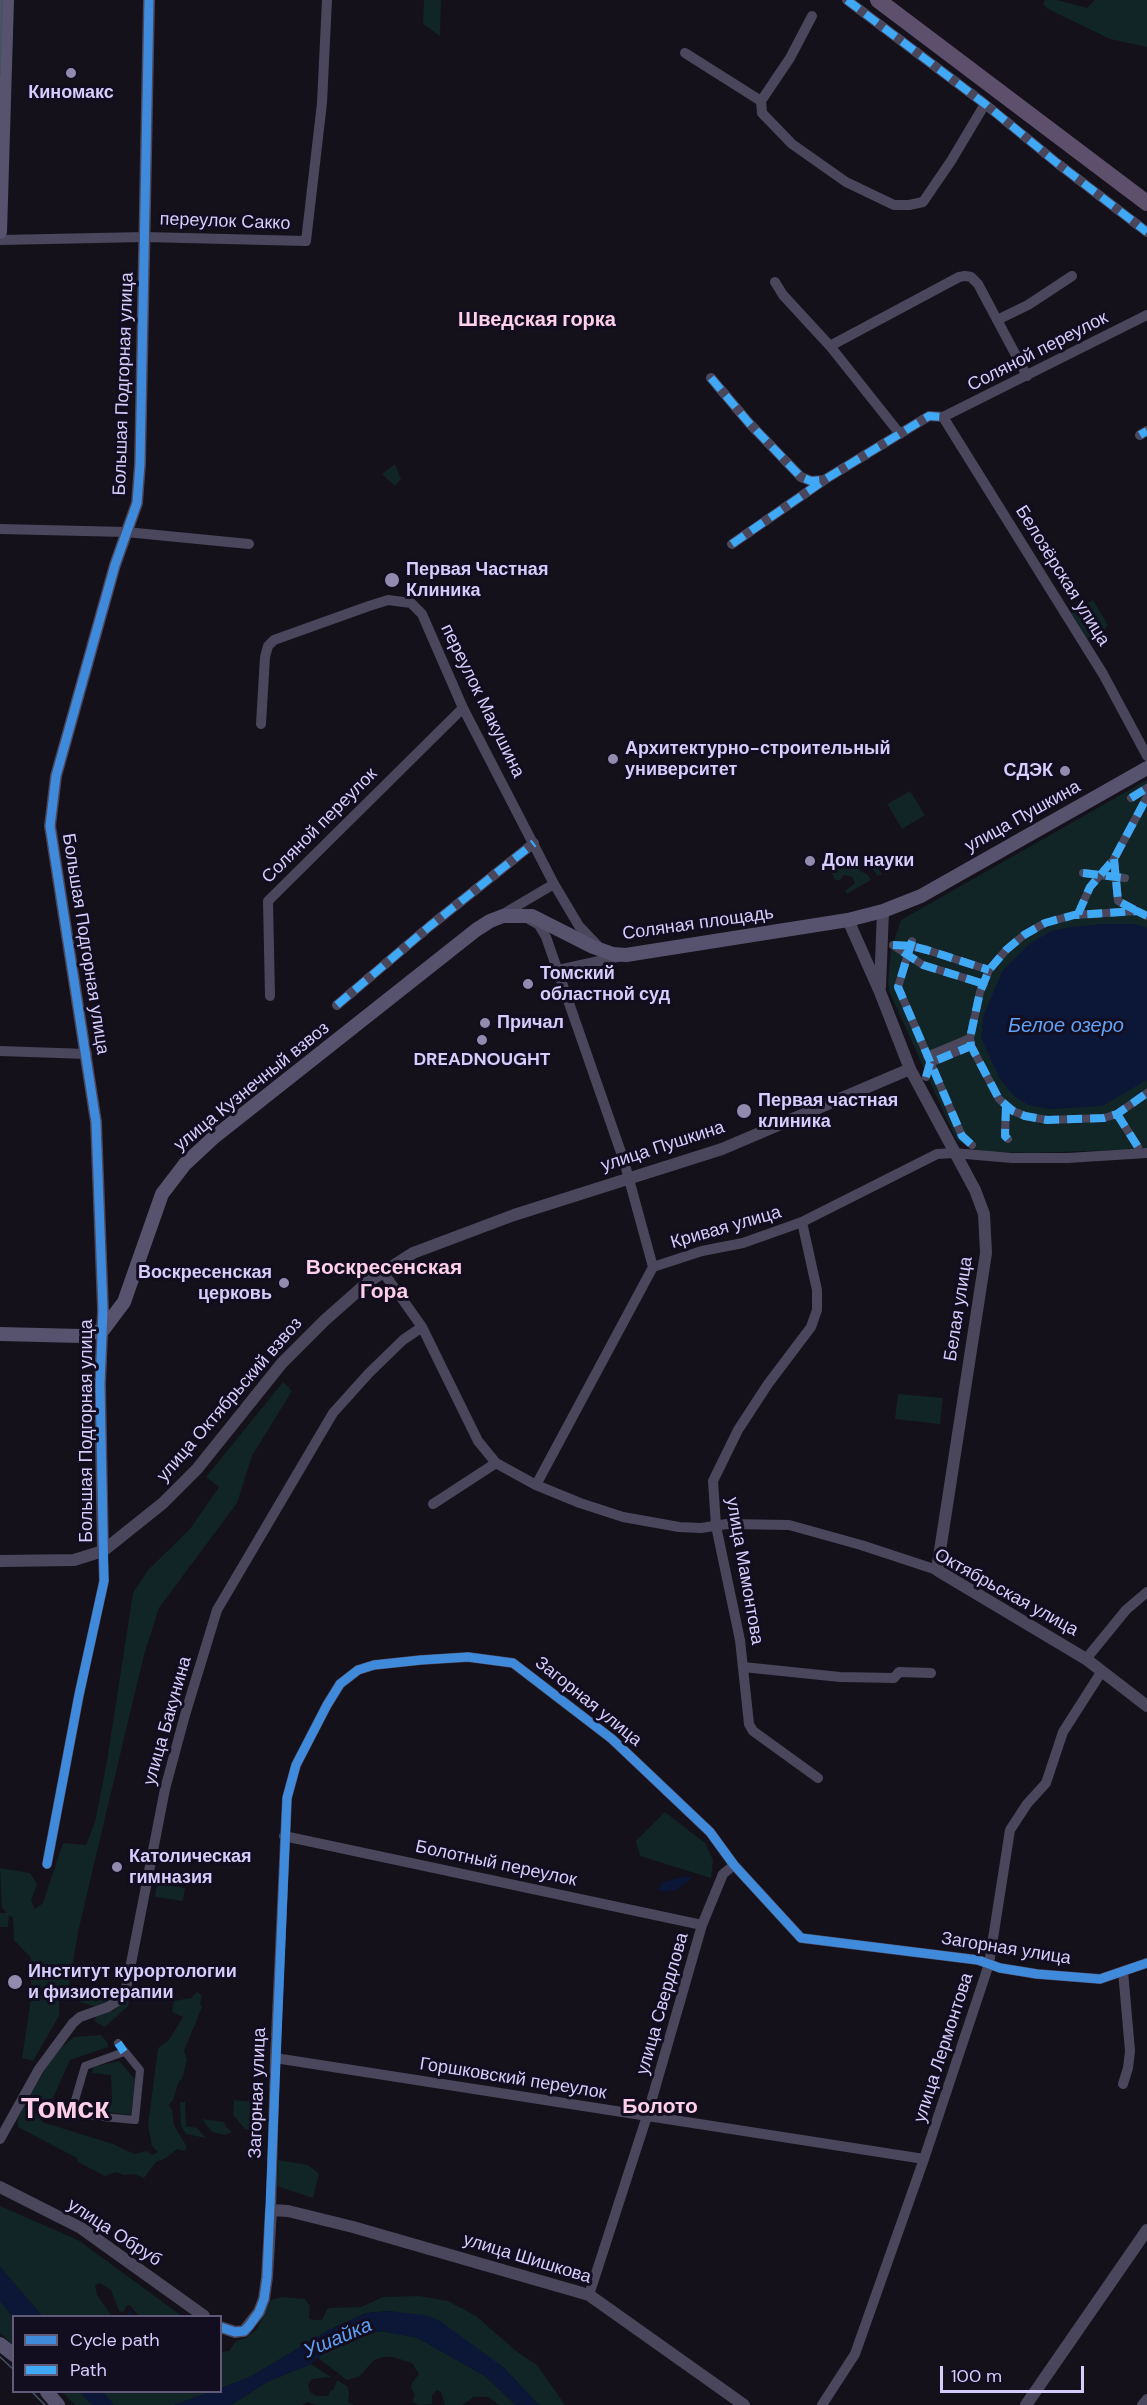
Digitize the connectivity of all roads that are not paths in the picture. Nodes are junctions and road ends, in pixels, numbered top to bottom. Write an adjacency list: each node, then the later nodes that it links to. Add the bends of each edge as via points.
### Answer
1 (7, 0): 11 (main road)
2 (149, 0): 13 (street, Большая Подгорная улица)
3 (327, 0): 13 (street, переулок Сакко, via 322,102 306,241)
4 (847, 0): 9 (street)
5 (878, 0): 10 (main road)
6 (812, 16): 8 (street)
7 (685, 52): 8 (street)
8 (761, 101): 9 (street, via 762,113 792,144 846,182 894,205 923,202)
9 (985, 104): 12 (street)
10 (1147, 203)
11 (0, 232)
12 (1147, 232)
13 (145, 237): 14 (street, переулок Сакко); 26 (street, Большая Подгорная улица, via 140,464 136,503)
14 (0, 240)
15 (1072, 276): 18 (street)
16 (775, 282): 19 (street)
17 (1147, 315): 20 (street, Соляной переулок)
18 (997, 320): 19 (street, via 978,284 965,276); 20 (street)
19 (830, 346): 23 (street)
20 (1027, 376): 22 (street, Соляной переулок)
21 (711, 378): 24 (street, via 801,477)
22 (943, 417): 23 (street, Соляной переулок, via 929,416); 31 (street, Белозёрская улица, via 1124,710)
23 (900, 434): 24 (street, Соляной переулок)
24 (824, 480): 28 (street, Соляной переулок)
25 (0, 529): 26 (street)
26 (126, 532): 27 (street); 64 (street, Большая Подгорная улица, via 56,776 50,826)
27 (249, 544)
28 (732, 544)
29 (463, 708): 30 (street, переулок Макушина, via 422,614 411,603 388,600 274,640 268,646); 34 (street, переулок Макушина); 60 (street, Соляной переулок, via 268,901)
30 (261, 724)
31 (1147, 756)
32 (1146, 781): 33 (street, via 1131,798); 41 (main road, улица Пушкина, via 921,896)
33 (1147, 795): 35 (street)
34 (534, 843): 40 (street, переулок Макушина); 61 (street)
35 (1114, 860): 37 (street); 38 (street)
36 (1083, 873): 37 (street)
37 (1101, 874): 38 (street); 43 (street, via 1090,887)
38 (1116, 877): 39 (street); 42 (street, via 1118,901)
39 (1125, 878)
40 (554, 884): 47 (street); 50 (street, переулок Макушина, via 579,926)
41 (883, 911): 46 (main road, улица Пушкина); 59 (street)
42 (1137, 911): 43 (street); 45 (street)
43 (1078, 914): 56 (street, via 1058,916 1024,935)
44 (519, 915): 47 (main road, Соляная площадь); 50 (main road, Соляная площадь, via 544,921); 55 (street, via 539,925)
45 (1147, 916)
46 (848, 920): 52 (main road, Соляная площадь); 59 (street)
47 (490, 921): 80 (main road, улица Кузнечный взвоз, via 185,1164 162,1194 124,1302)
48 (911, 943): 49 (street); 51 (street); 51 (street, via 893,945)
49 (928, 948): 53 (street); 54 (street)
50 (603, 951): 52 (main road, Соляная площадь)
51 (908, 955): 54 (street); 65 (street, via 898,987)
52 (626, 956): 55 (street)
53 (968, 961): 56 (street); 57 (street)
54 (921, 965): 57 (street)
55 (558, 970): 75 (street)
56 (989, 970): 58 (street)
57 (960, 978): 58 (street)
58 (984, 984): 62 (street)
59 (880, 992): 66 (street)
60 (270, 996)
61 (337, 1005)
62 (970, 1042): 65 (street); 69 (street, via 989,1082)
63 (0, 1051): 64 (street)
64 (87, 1054): 80 (street, Большая Подгорная улица, via 96,1122)
65 (928, 1059): 67 (street); 72 (street, via 962,1136)
66 (910, 1069): 74 (street, Белая улица); 75 (street, улица Пушкина, via 722,1149)
67 (926, 1077)
68 (1147, 1093): 70 (street)
69 (1006, 1106): 70 (street, via 1025,1116 1047,1120); 71 (street)
70 (1117, 1114): 73 (street)
71 (1008, 1139)
72 (972, 1145)
73 (1143, 1150): 74 (street, Кривая улица, via 1045,1158)
74 (954, 1153): 76 (street, Кривая улица, via 937,1154); 88 (street, Белая улица, via 984,1214 986,1253)
75 (628, 1177): 77 (street); 78 (street, улица Пушкина, via 413,1253)
76 (802, 1222): 77 (street, Кривая улица, via 743,1243); 85 (street, улица Мамонтова, via 817,1290 817,1310 811,1327 738,1430 713,1481)
77 (653, 1267): 83 (street, Кривая улица)
78 (383, 1272): 79 (street, Октябрьская улица); 86 (street, улица Октябрьский взвоз, via 325,1320 282,1363 197,1470)
79 (422, 1327): 82 (street, Октябрьская улица, via 478,1441); 108 (street, улица Бакунина, via 402,1340 333,1413 218,1610 165,1789 124,1992 121,1999 108,2007 80,2016 73,2023 39,2069)
80 (103, 1330): 81 (main road, via 81,1336); 86 (street, Большая Подгорная улица)
81 (0, 1334)
82 (496, 1463): 83 (street, Октябрьская улица); 84 (street)
83 (536, 1485): 85 (street, Октябрьская улица, via 623,1517 679,1527)
84 (434, 1504)
85 (716, 1526): 88 (street, Октябрьская улица, via 789,1525); 91 (street, улица Мамонтова)
86 (103, 1551): 87 (street, via 74,1560); 97 (street, Большая Подгорная улица, via 104,1581)
87 (0, 1561)
88 (937, 1570): 90 (street, Октябрьская улица)
89 (1147, 1592): 90 (street, via 1126,1610)
90 (1086, 1659): 92 (street, Октябрьская улица)
91 (743, 1667): 93 (street, via 840,1677 894,1678 899,1672); 95 (street, улица Мамонтова, via 747,1717 753,1731)
92 (1102, 1671): 94 (street, Октябрьская улица); 100 (street, улица Лермонтова, via 1063,1732 1046,1783 1010,1830)
93 (931, 1673)
94 (1147, 1706)
95 (818, 1778)
96 (284, 1836): 98 (street, Загорная улица, via 287,1798 296,1765 340,1684 358,1670 374,1665 468,1657 513,1663 528,1673 612,1739 710,1832); 99 (street, Болотный переулок); 105 (street, Загорная улица)
97 (47, 1864)
98 (734, 1865): 99 (street, улица Свердлова, via 723,1874); 100 (street, Загорная улица, via 801,1938)
99 (702, 1925): 107 (street, улица Свердлова)
100 (989, 1964): 102 (street, Загорная улица, via 1037,1974 1100,1978); 109 (street, улица Лермонтова)
101 (1147, 1964): 102 (street, Загорная улица)
102 (1123, 1971): 106 (street, via 1130,2050)
103 (118, 2043): 104 (street)
104 (124, 2052): 104 (street, via 140,2070 135,2120 71,2114 85,2066)
105 (275, 2058): 107 (street, Горшковский переулок); 111 (street, Загорная улица)
106 (1123, 2084)
107 (647, 2116): 109 (street, Горшковский переулок); 113 (street, улица Свердлова)
108 (0, 2139)
109 (924, 2159): 122 (street, улица Лермонтова, via 855,2354)
110 (0, 2187): 114 (street, улица Обруб, via 81,2228)
111 (271, 2210): 113 (street, улица Шишкова, via 344,2224); 115 (street, Загорная улица, via 270,2253 259,2312 244,2331)
112 (1147, 2230): 123 (street)
113 (589, 2295): 121 (street, улица Шишкова)
114 (203, 2315)
115 (222, 2327)
116 (0, 2344): 117 (main road)
117 (12, 2353)
118 (49, 2393): 120 (main road)
119 (1147, 2400): 124 (street)
120 (58, 2405)
121 (744, 2405)
122 (822, 2405)
123 (1026, 2405)
124 (1142, 2405)

